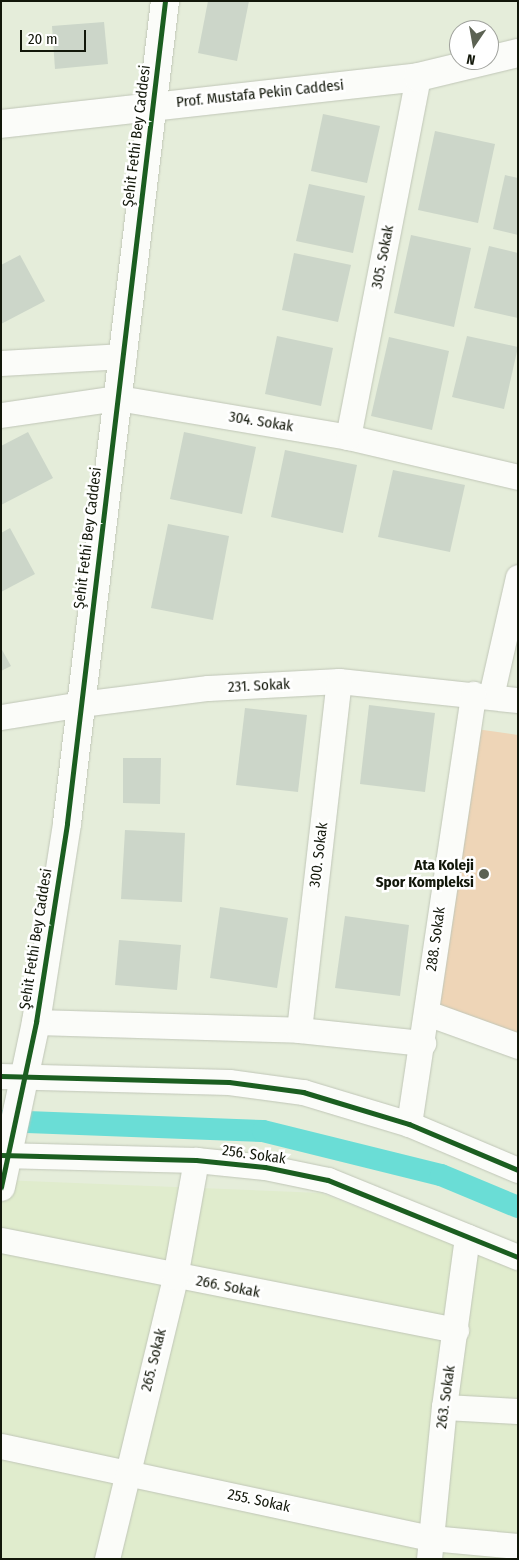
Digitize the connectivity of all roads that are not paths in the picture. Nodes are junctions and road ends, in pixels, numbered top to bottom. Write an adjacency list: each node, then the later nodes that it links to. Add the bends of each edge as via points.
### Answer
1 (165, 1): 4 (street, Şehit Fethi Bey Caddesi)
2 (518, 53): 3 (street, Prof. Mustafa Pekin Caddesi)
3 (418, 77): 4 (street, Prof. Mustafa Pekin Caddesi); 10 (street, 305. Sokak)
4 (154, 106): 5 (street, Prof. Mustafa Pekin Caddesi); 6 (street, Şehit Fethi Bey Caddesi)
5 (1, 124)
6 (124, 356): 7 (street); 8 (street, Şehit Fethi Bey Caddesi)
7 (1, 363)
8 (118, 398): 9 (street, 304. Sokak); 10 (street, 304. Sokak); 16 (street, Şehit Fethi Bey Caddesi)
9 (1, 415)
10 (348, 437): 11 (street, 304. Sokak)
11 (518, 477)
12 (518, 577): 14 (street, 288. Sokak)
13 (339, 681): 14 (street, 231. Sokak); 16 (street, 231. Sokak, via 208,688); 20 (street, 300. Sokak)
14 (482, 695): 15 (street, 231. Sokak); 18 (street, 288. Sokak)
15 (518, 700)
16 (81, 704): 17 (street, 231. Sokak); 19 (street, Şehit Fethi Bey Caddesi, via 67,822)
17 (1, 717)
18 (427, 1013): 21 (street, 288. Sokak); 22 (street)
19 (36, 1022): 20 (street); 23 (street, Şehit Fethi Bey Caddesi)
20 (300, 1030): 21 (street)
21 (424, 1043): 24 (street, 288. Sokak)
22 (518, 1046)
23 (12, 1076): 24 (street, via 229,1082 304,1092); 25 (street, Şehit Fethi Bey Caddesi)
24 (409, 1124): 27 (street)
25 (4, 1155): 26 (street, 256. Sokak); 28 (street, Şehit Fethi Bey Caddesi)
26 (196, 1160): 29 (street, 256. Sokak, via 265,1167 328,1180); 32 (street, 265. Sokak)
27 (518, 1170)
28 (1, 1187)
29 (467, 1236): 31 (street, 256. Sokak); 33 (street, 263. Sokak)
30 (1, 1240): 32 (street, 266. Sokak)
31 (518, 1257)
32 (175, 1277): 33 (street, 266. Sokak); 37 (street, 265. Sokak)
33 (456, 1330): 34 (street, 263. Sokak)
34 (444, 1407): 35 (street); 39 (street, 263. Sokak)
35 (518, 1410)
36 (1, 1446): 37 (street, 255. Sokak)
37 (126, 1472): 39 (street, 255. Sokak); 40 (street, 265. Sokak)
38 (518, 1546): 39 (street, 255. Sokak)
39 (430, 1549)
40 (107, 1559)

